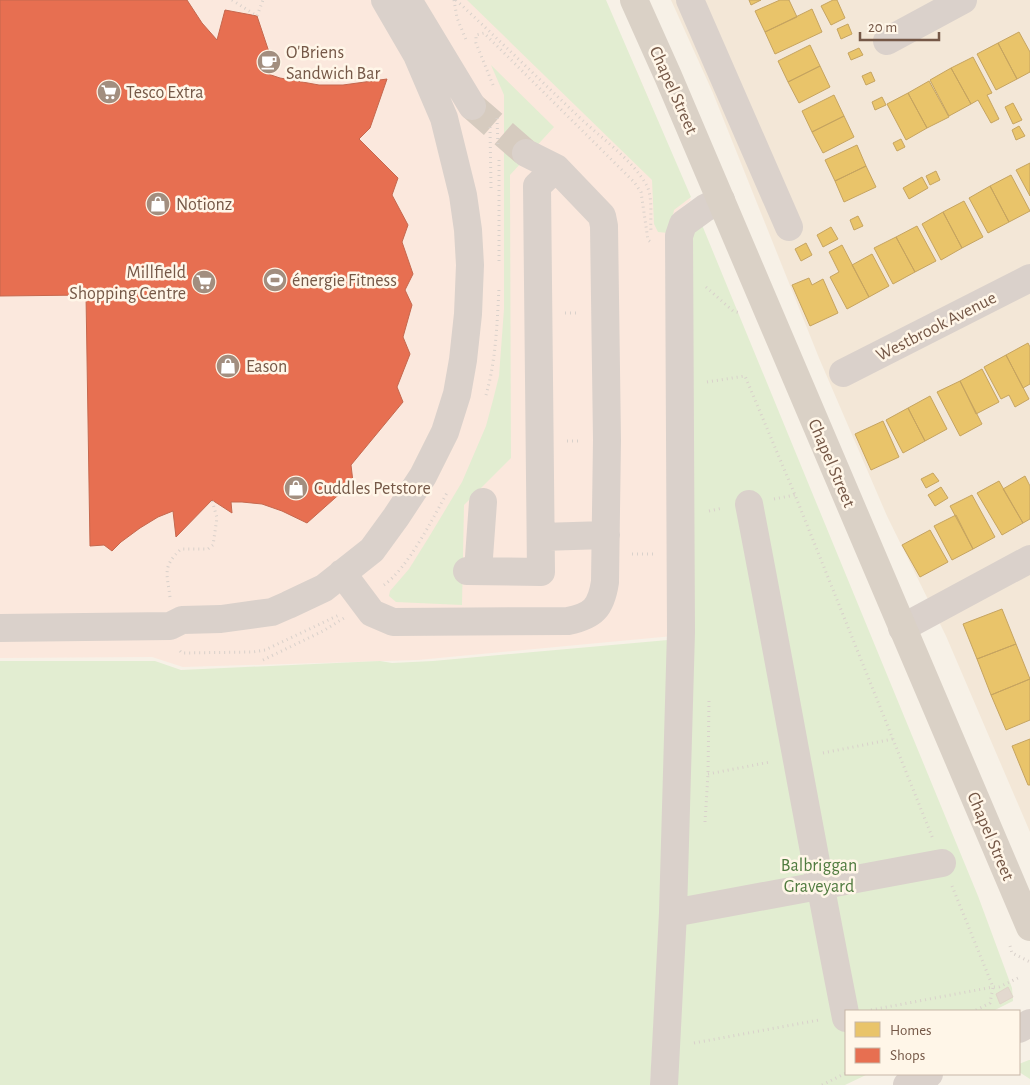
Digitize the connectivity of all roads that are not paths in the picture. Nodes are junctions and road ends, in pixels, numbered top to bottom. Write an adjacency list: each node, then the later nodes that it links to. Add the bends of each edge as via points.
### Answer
1 (385, 0): 19 (street, via 432,88 452,148 468,230 468,314 457,394 435,454 372,550)
2 (408, 0): 7 (street)
3 (634, 0): 10 (main road, Chapel Street)
4 (690, 0): 11 (street)
5 (964, 0): 6 (street)
6 (887, 41)
7 (472, 106)
8 (526, 153): 9 (street)
9 (556, 168): 16 (street, via 537,186); 17 (street, via 602,216 604,226)
10 (721, 200): 21 (main road, Chapel Street); 24 (street, via 683,224 679,236 681,554)
11 (789, 227)
12 (1030, 278): 13 (street, Westbrook Avenue)
13 (842, 373)
14 (483, 502): 16 (street, via 472,571 541,572)
15 (749, 504): 23 (street)
16 (541, 537): 17 (street)
17 (606, 544): 19 (street, via 603,597 584,618 568,621 393,622 372,613)
18 (1030, 559): 21 (street)
19 (342, 574): 20 (street, via 324,588 272,612 182,620 170,626)
20 (0, 628)
21 (902, 628): 25 (main road, Chapel Street)
22 (942, 863): 23 (street)
23 (820, 887): 24 (street); 26 (street)
24 (673, 913): 28 (street)
25 (1030, 927)
26 (845, 1011)
27 (927, 1075): 29 (street)
28 (664, 1085)
29 (906, 1085)

